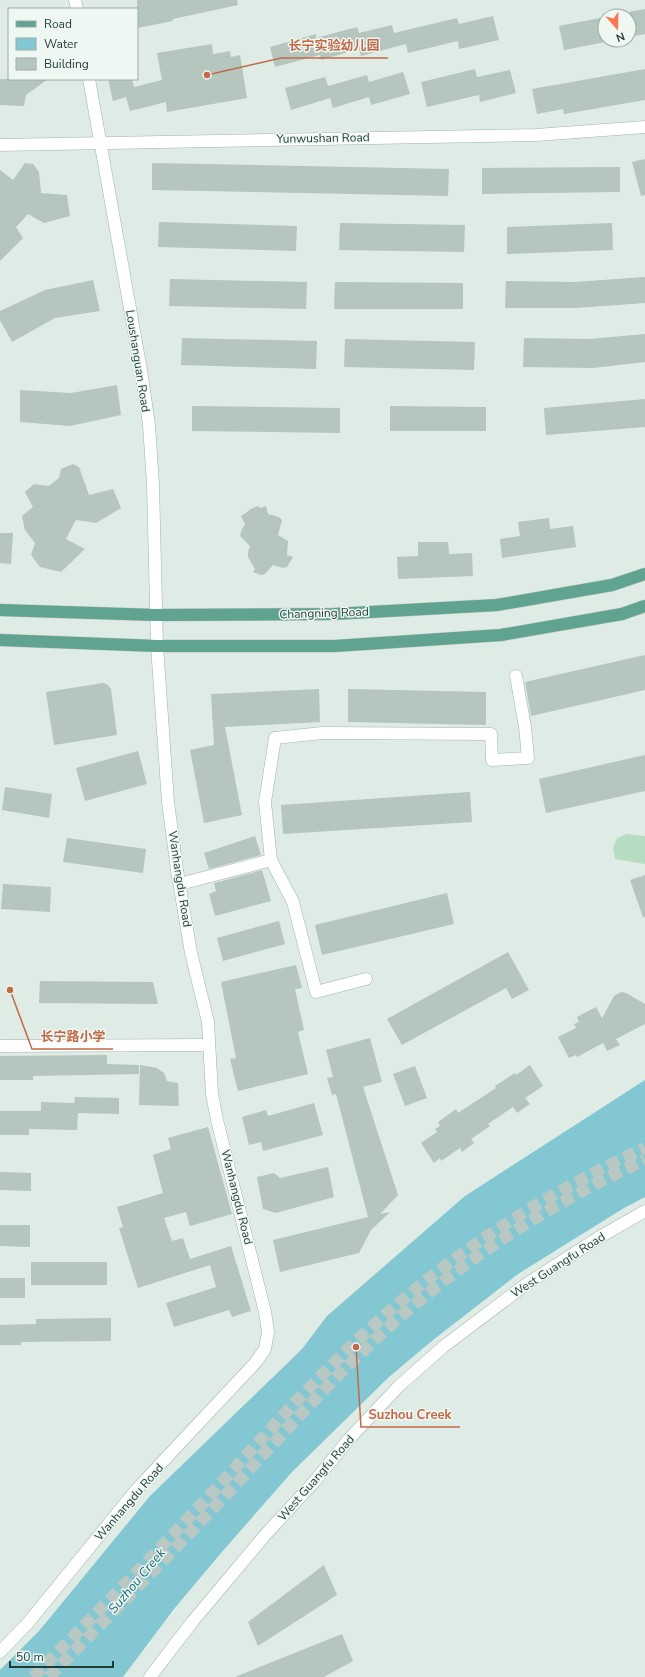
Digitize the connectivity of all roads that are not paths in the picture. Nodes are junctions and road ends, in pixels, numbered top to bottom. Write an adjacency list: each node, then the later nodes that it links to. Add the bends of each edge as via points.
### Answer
1 (90, 80): 3 (street, Loushanguan Road)
2 (645, 127): 3 (street, Yunwushan Road, via 536,135)
3 (101, 142): 4 (street, Yunwushan Road); 8 (street, Loushanguan Road, via 149,424)
4 (0, 145)
5 (645, 574): 8 (main road, Changning Road, via 612,585 497,605 334,614)
6 (645, 606): 10 (main road, via 622,614 501,635 335,646)
7 (0, 610): 8 (main road, Changning Road)
8 (156, 615): 10 (street, Loushanguan Road)
9 (0, 640): 10 (main road)
10 (157, 646): 13 (street, Wanhangdu Road, via 168,802)
11 (516, 676): 12 (street, via 528,758 492,760 491,734 322,733 275,738 265,802)
12 (271, 860): 13 (street); 14 (street, via 293,902 316,992)
13 (180, 884): 15 (street, Wanhangdu Road, via 191,953 208,1022)
14 (366, 979)
15 (209, 1045): 16 (street); 18 (street, Wanhangdu Road, via 212,1094 217,1120 265,1312 268,1332 265,1349 246,1374 138,1489 28,1623)
16 (0, 1046)
17 (645, 1211): 19 (street, West Guangfu Road, via 525,1285 443,1347 399,1386 266,1534 193,1620)
18 (0, 1652)
19 (150, 1677)

